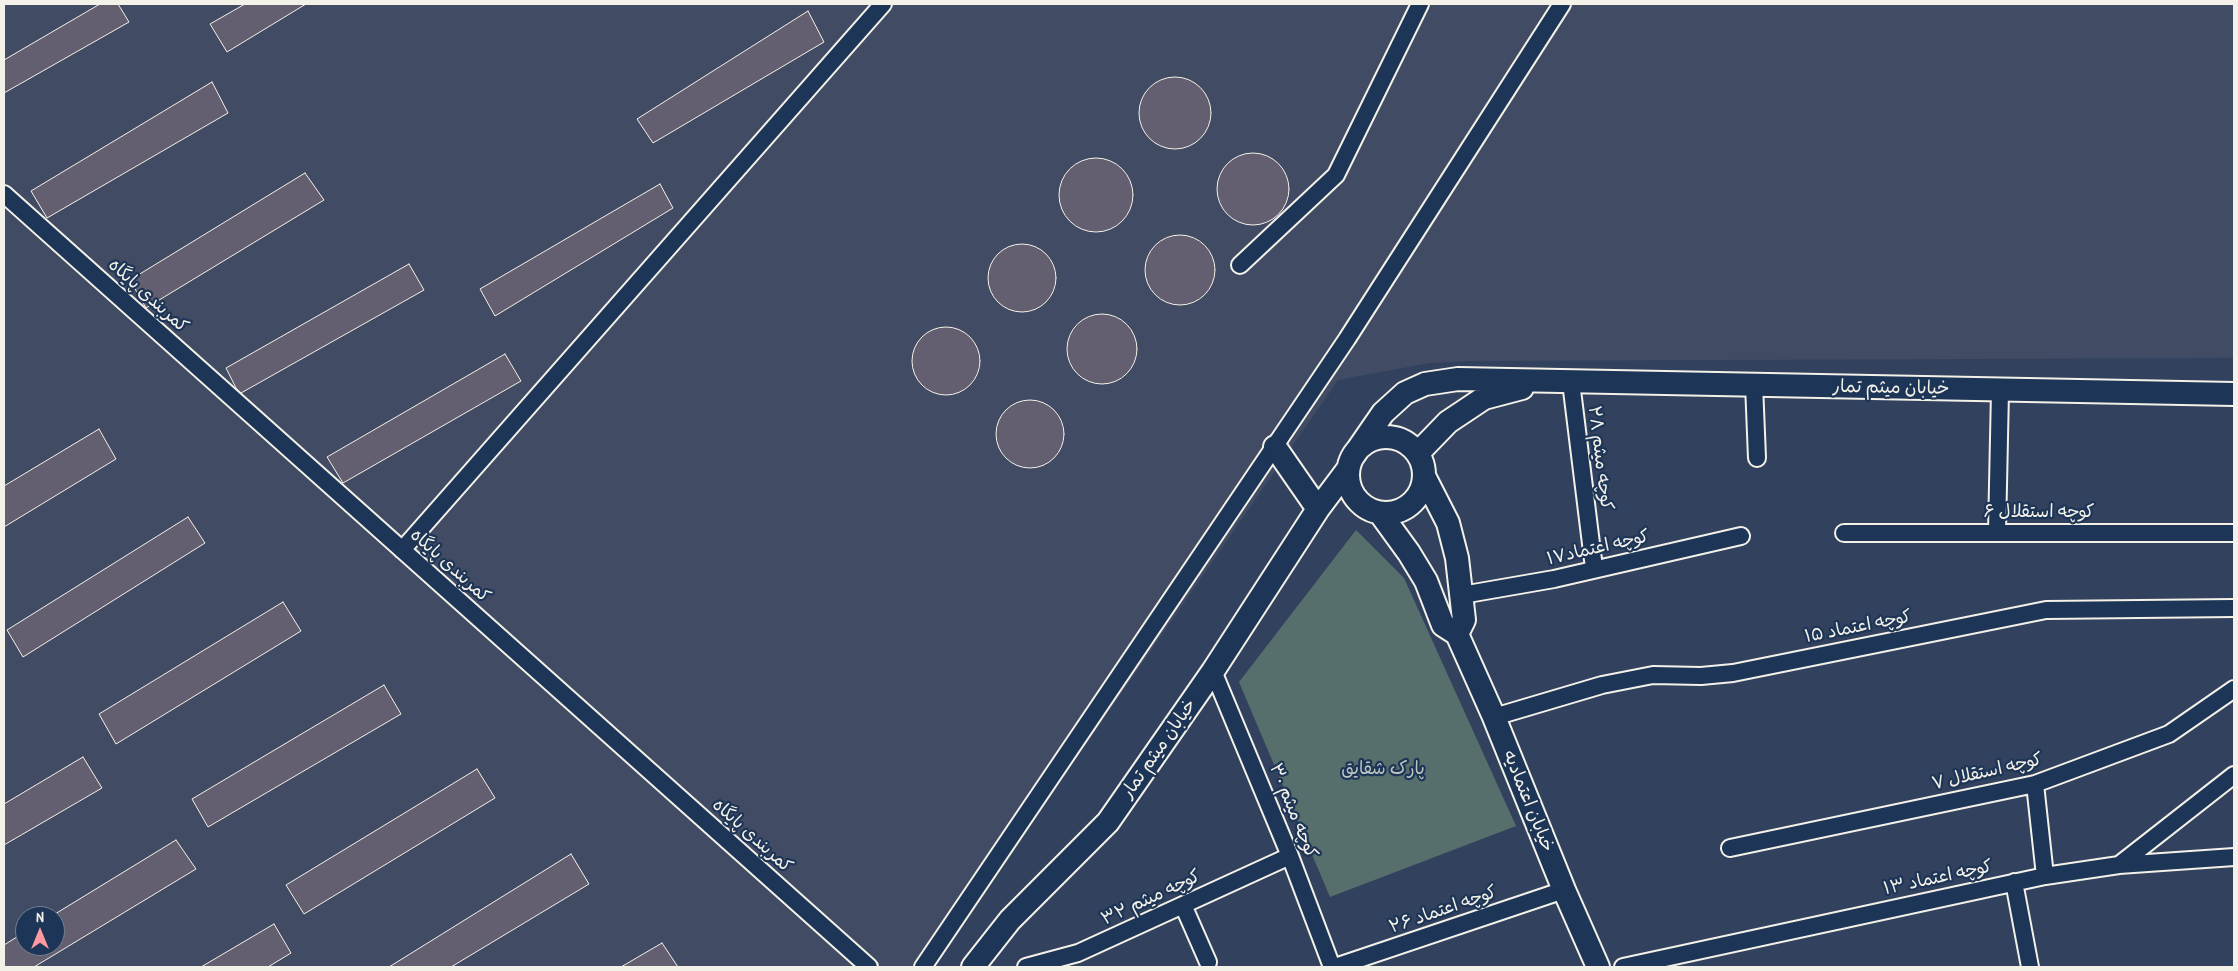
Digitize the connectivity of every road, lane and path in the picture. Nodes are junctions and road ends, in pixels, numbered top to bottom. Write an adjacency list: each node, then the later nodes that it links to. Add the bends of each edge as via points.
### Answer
1 (883, 4): 22 (street)
2 (1420, 4): 5 (street, via 1336,175)
3 (1562, 4): 11 (street)
4 (4, 194): 22 (street, کمربندی پایگاه)
5 (1240, 265)
6 (1547, 382): 7 (street, خیابان میثم تمار); 12 (street, خیابان میثم تمار, via 1484,398 1448,422); 14 (street, خیابان میثم تمار, via 1458,379 1425,384 1405,393 1382,413)
7 (1571, 382): 8 (street, خیابان میثم تمار); 23 (street, کوچه میثم ۲۸)
8 (1754, 384): 9 (street, خیابان میثم تمار); 13 (street)
9 (2000, 391): 10 (street, خیابان میثم تمار); 18 (street)
10 (2234, 394)
11 (1275, 447): 16 (street); 44 (street)
12 (1418, 453): 14 (street, via 1407,443 1393,438 1378,438 1364,444); 15 (street)
13 (1757, 458)
14 (1351, 462): 16 (street, خیابان میثم تمار); 17 (street, via 1349,484 1355,498)
15 (1424, 476): 17 (street, via 1419,496 1409,506 1395,513); 24 (street, via 1448,524)
16 (1318, 510): 17 (street, via 1344,506); 27 (street, خیابان میثم تمار)
17 (1373, 511): 26 (street, خیابان اعتمادیه, via 1409,553 1426,581 1443,624)
18 (1997, 532): 19 (street, کوچه استقلال ۶); 20 (street, کوچه استقلال ۶)
19 (1844, 533)
20 (2234, 533)
21 (1741, 536): 23 (street, کوچه اعتماد۱۷)
22 (402, 550): 43 (street, کمربندی پایگاه)
23 (1594, 568): 24 (street, کوچه اعتماد۱۷, via 1554,579)
24 (1462, 595): 26 (street, via 1464,620)
25 (2234, 608): 29 (street, کوچه اعتماد ۱۵, via 2046,610 1733,673 1653,675 1602,685)
26 (1457, 634): 29 (street, خیابان اعتمادیه)
27 (1213, 671): 33 (street, کوچه میثم ۳۰); 42 (street, خیابان میثم تمار, via 1108,822 1010,920)
28 (2234, 689): 31 (street, کوچه استقلال ۷, via 2169,734)
29 (1494, 716): 38 (street, خیابان اعتمادیه)
30 (2234, 775): 35 (street)
31 (2036, 784): 32 (street, کوچه استقلال ۷); 36 (street)
32 (1730, 848)
33 (1290, 856): 39 (street, کوچه میثم ۳۲); 46 (street, کوچه میثم ۳۰)
34 (2234, 857): 35 (street, کوچه اعتماد ۱۳)
35 (2119, 866): 36 (street, کوچه اعتماد ۱۳)
36 (2046, 876): 37 (street, کوچه اعتماد ۱۳)
37 (2014, 882): 48 (street, کوچه اعتماد ۱۳); 49 (street)
38 (1564, 890): 46 (street, کوچه اعتماد ۲۶); 47 (street, خیابان اعتمادیه)
39 (1183, 905): 40 (street, کوچه میثم ۳۲); 41 (street)
40 (1081, 960): 45 (street, کوچه میثم ۳۲)
41 (1208, 962)
42 (981, 965)
43 (869, 967)
44 (923, 967)
45 (1026, 967)
46 (1334, 967)
47 (1598, 967)
48 (1623, 967)
49 (2030, 967)

